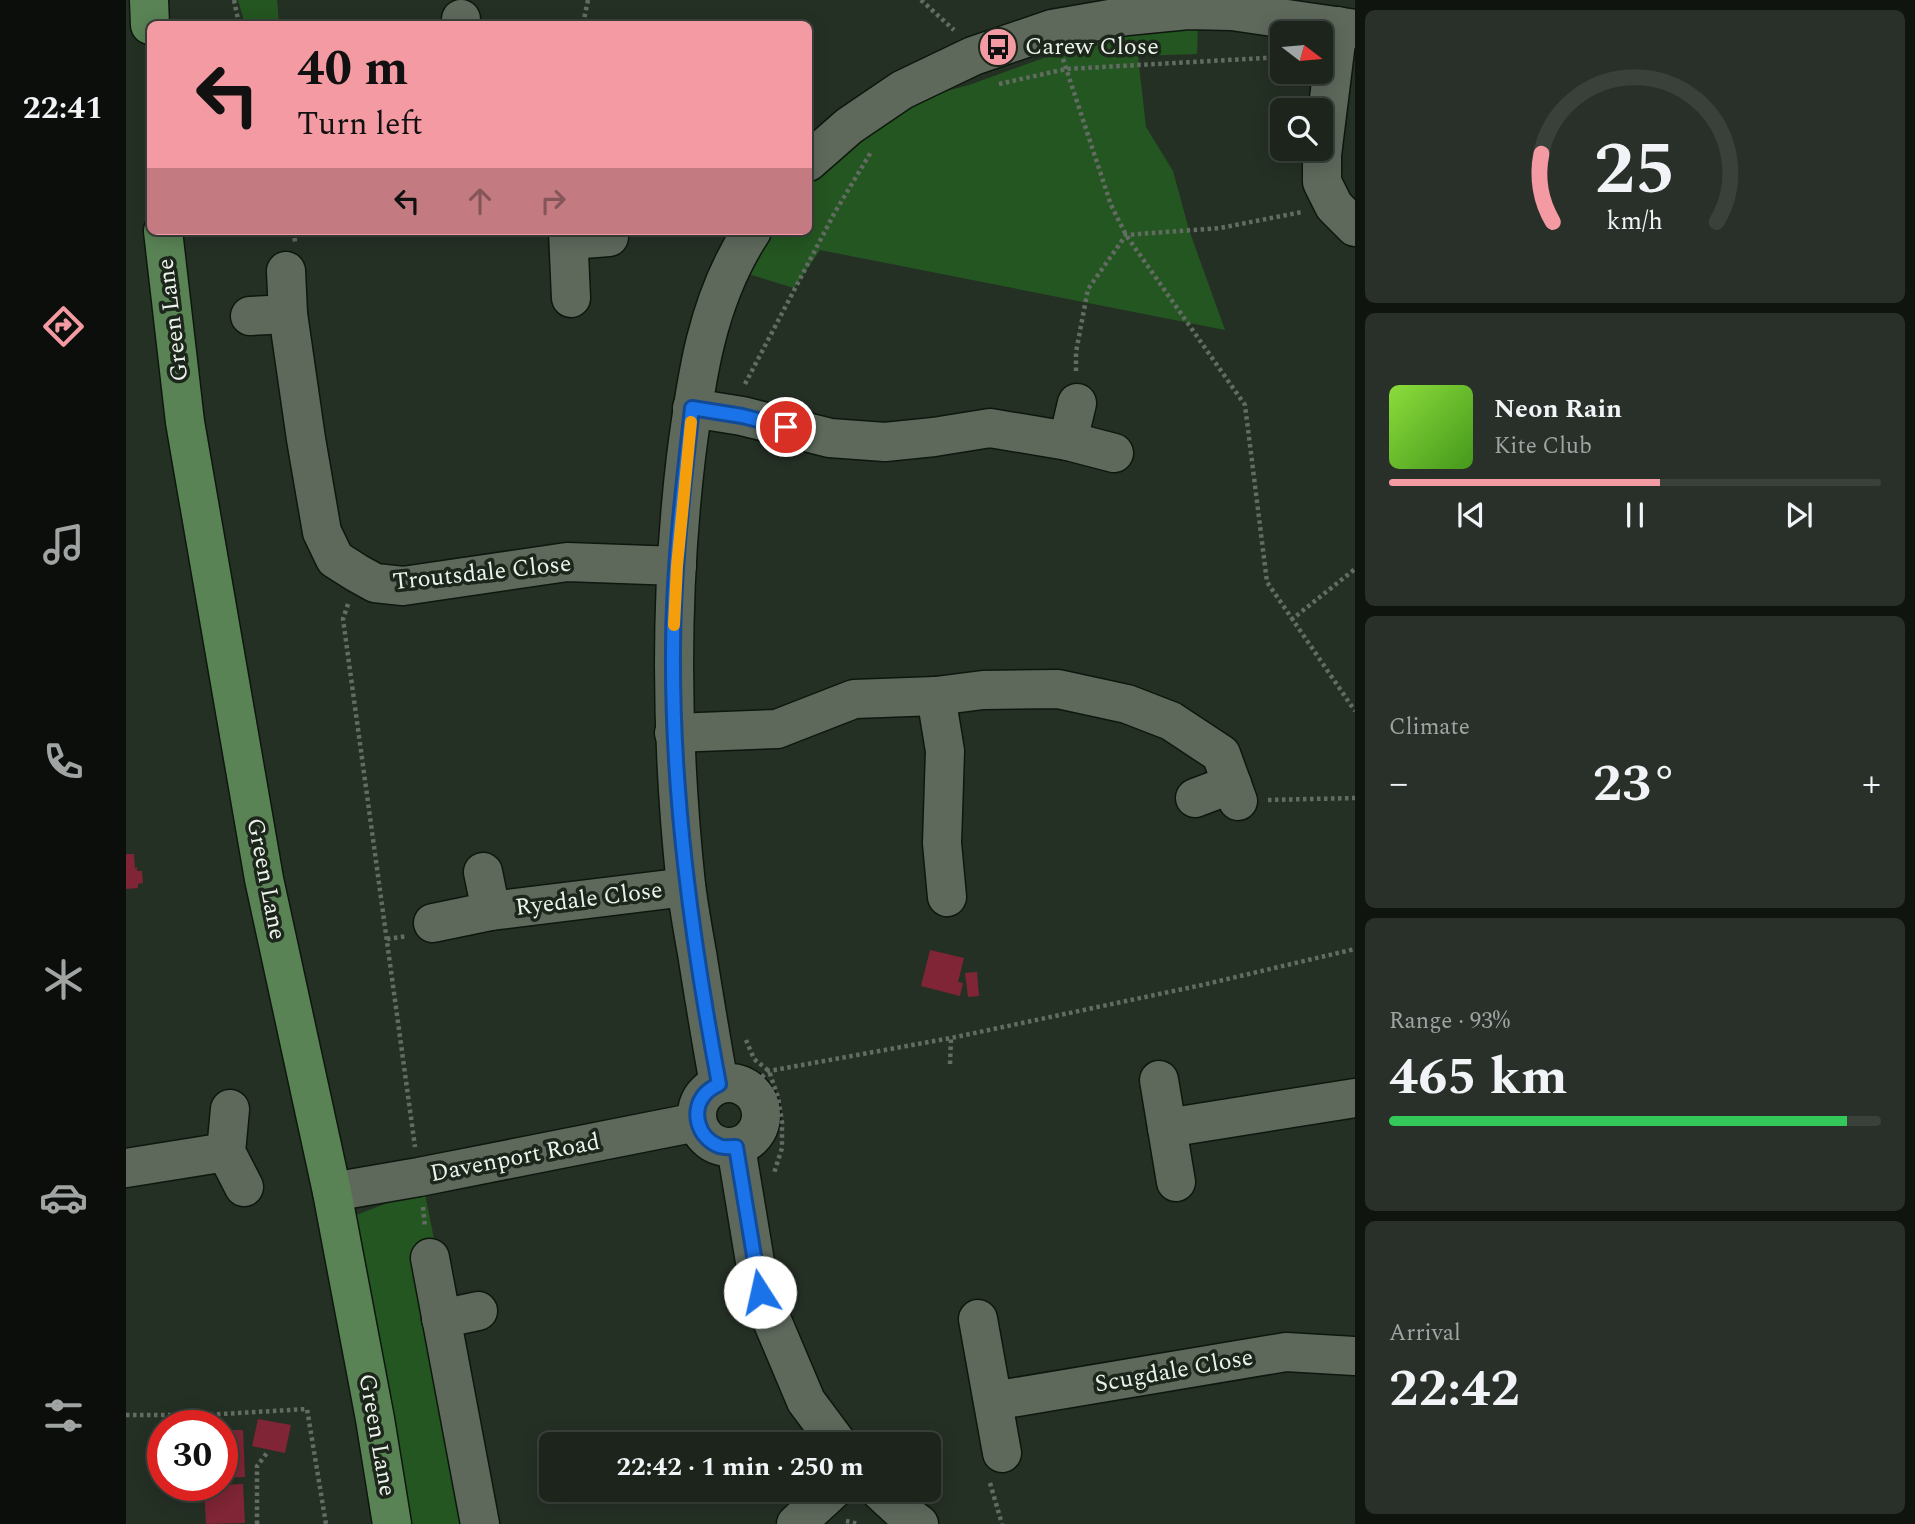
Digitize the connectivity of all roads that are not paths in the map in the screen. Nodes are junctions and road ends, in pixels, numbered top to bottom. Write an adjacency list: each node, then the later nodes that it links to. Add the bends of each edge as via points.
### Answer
1 (149, 0): 3 (main road)
2 (1125, 8): 4 (street, via 1232,11); 5 (street, via 973,56 902,90)
3 (150, 21)
4 (1347, 28): 6 (street, via 1322,155 1322,182)
5 (812, 158)
6 (1345, 217)
7 (163, 235): 39 (main road, Green Lane, via 185,422 262,866)
8 (749, 235): 16 (street, via 726,280 706,336)
9 (568, 236): 10 (street); 12 (street)
10 (610, 237)
11 (286, 271): 13 (street, Troutsdale Close)
12 (571, 298)
13 (288, 314): 14 (street); 19 (street, Troutsdale Close, via 322,532 335,559 375,583 403,586 567,562)
14 (250, 316)
15 (1077, 404): 17 (street)
16 (692, 408): 17 (street, via 830,438 885,442 990,428); 19 (street)
17 (1068, 441): 18 (street)
18 (1114, 453)
19 (677, 566): 21 (street)
20 (936, 695): 21 (street, via 854,699 777,729); 22 (street, via 1058,689 1127,704 1171,721 1221,754 1235,792); 24 (street, via 946,751)
21 (674, 733): 25 (street)
22 (1195, 797)
23 (483, 872): 26 (street, Ryedale Close)
24 (937, 881)
25 (687, 887): 26 (street, Ryedale Close); 29 (street)
26 (491, 911): 27 (street, Ryedale Close)
27 (433, 923)
28 (1159, 1080): 33 (street)
29 (745, 1081): 32 (street, via 705,1093); 34 (street, via 761,1104 759,1130)
30 (1355, 1098): 33 (street)
31 (230, 1109): 35 (street)
32 (697, 1122): 34 (street, via 704,1136 719,1146); 39 (street, Davenport Road)
33 (1167, 1128): 37 (street)
34 (736, 1147): 46 (street, via 760,1292 806,1401)
35 (226, 1152): 36 (street); 38 (street)
36 (126, 1168)
37 (1176, 1182)
38 (244, 1187)
39 (332, 1192): 50 (main road, Green Lane)
40 (430, 1258): 42 (street)
41 (478, 1311): 42 (street)
42 (441, 1319): 51 (street)
43 (978, 1319): 45 (street)
44 (1355, 1356): 45 (street, Scugdale Close, via 1286,1352)
45 (993, 1401): 47 (street)
46 (829, 1432)
47 (1002, 1453)
48 (820, 1502): 52 (street)
49 (892, 1502): 53 (street)
50 (393, 1524)
51 (480, 1524)
52 (796, 1524)
53 (919, 1524)

